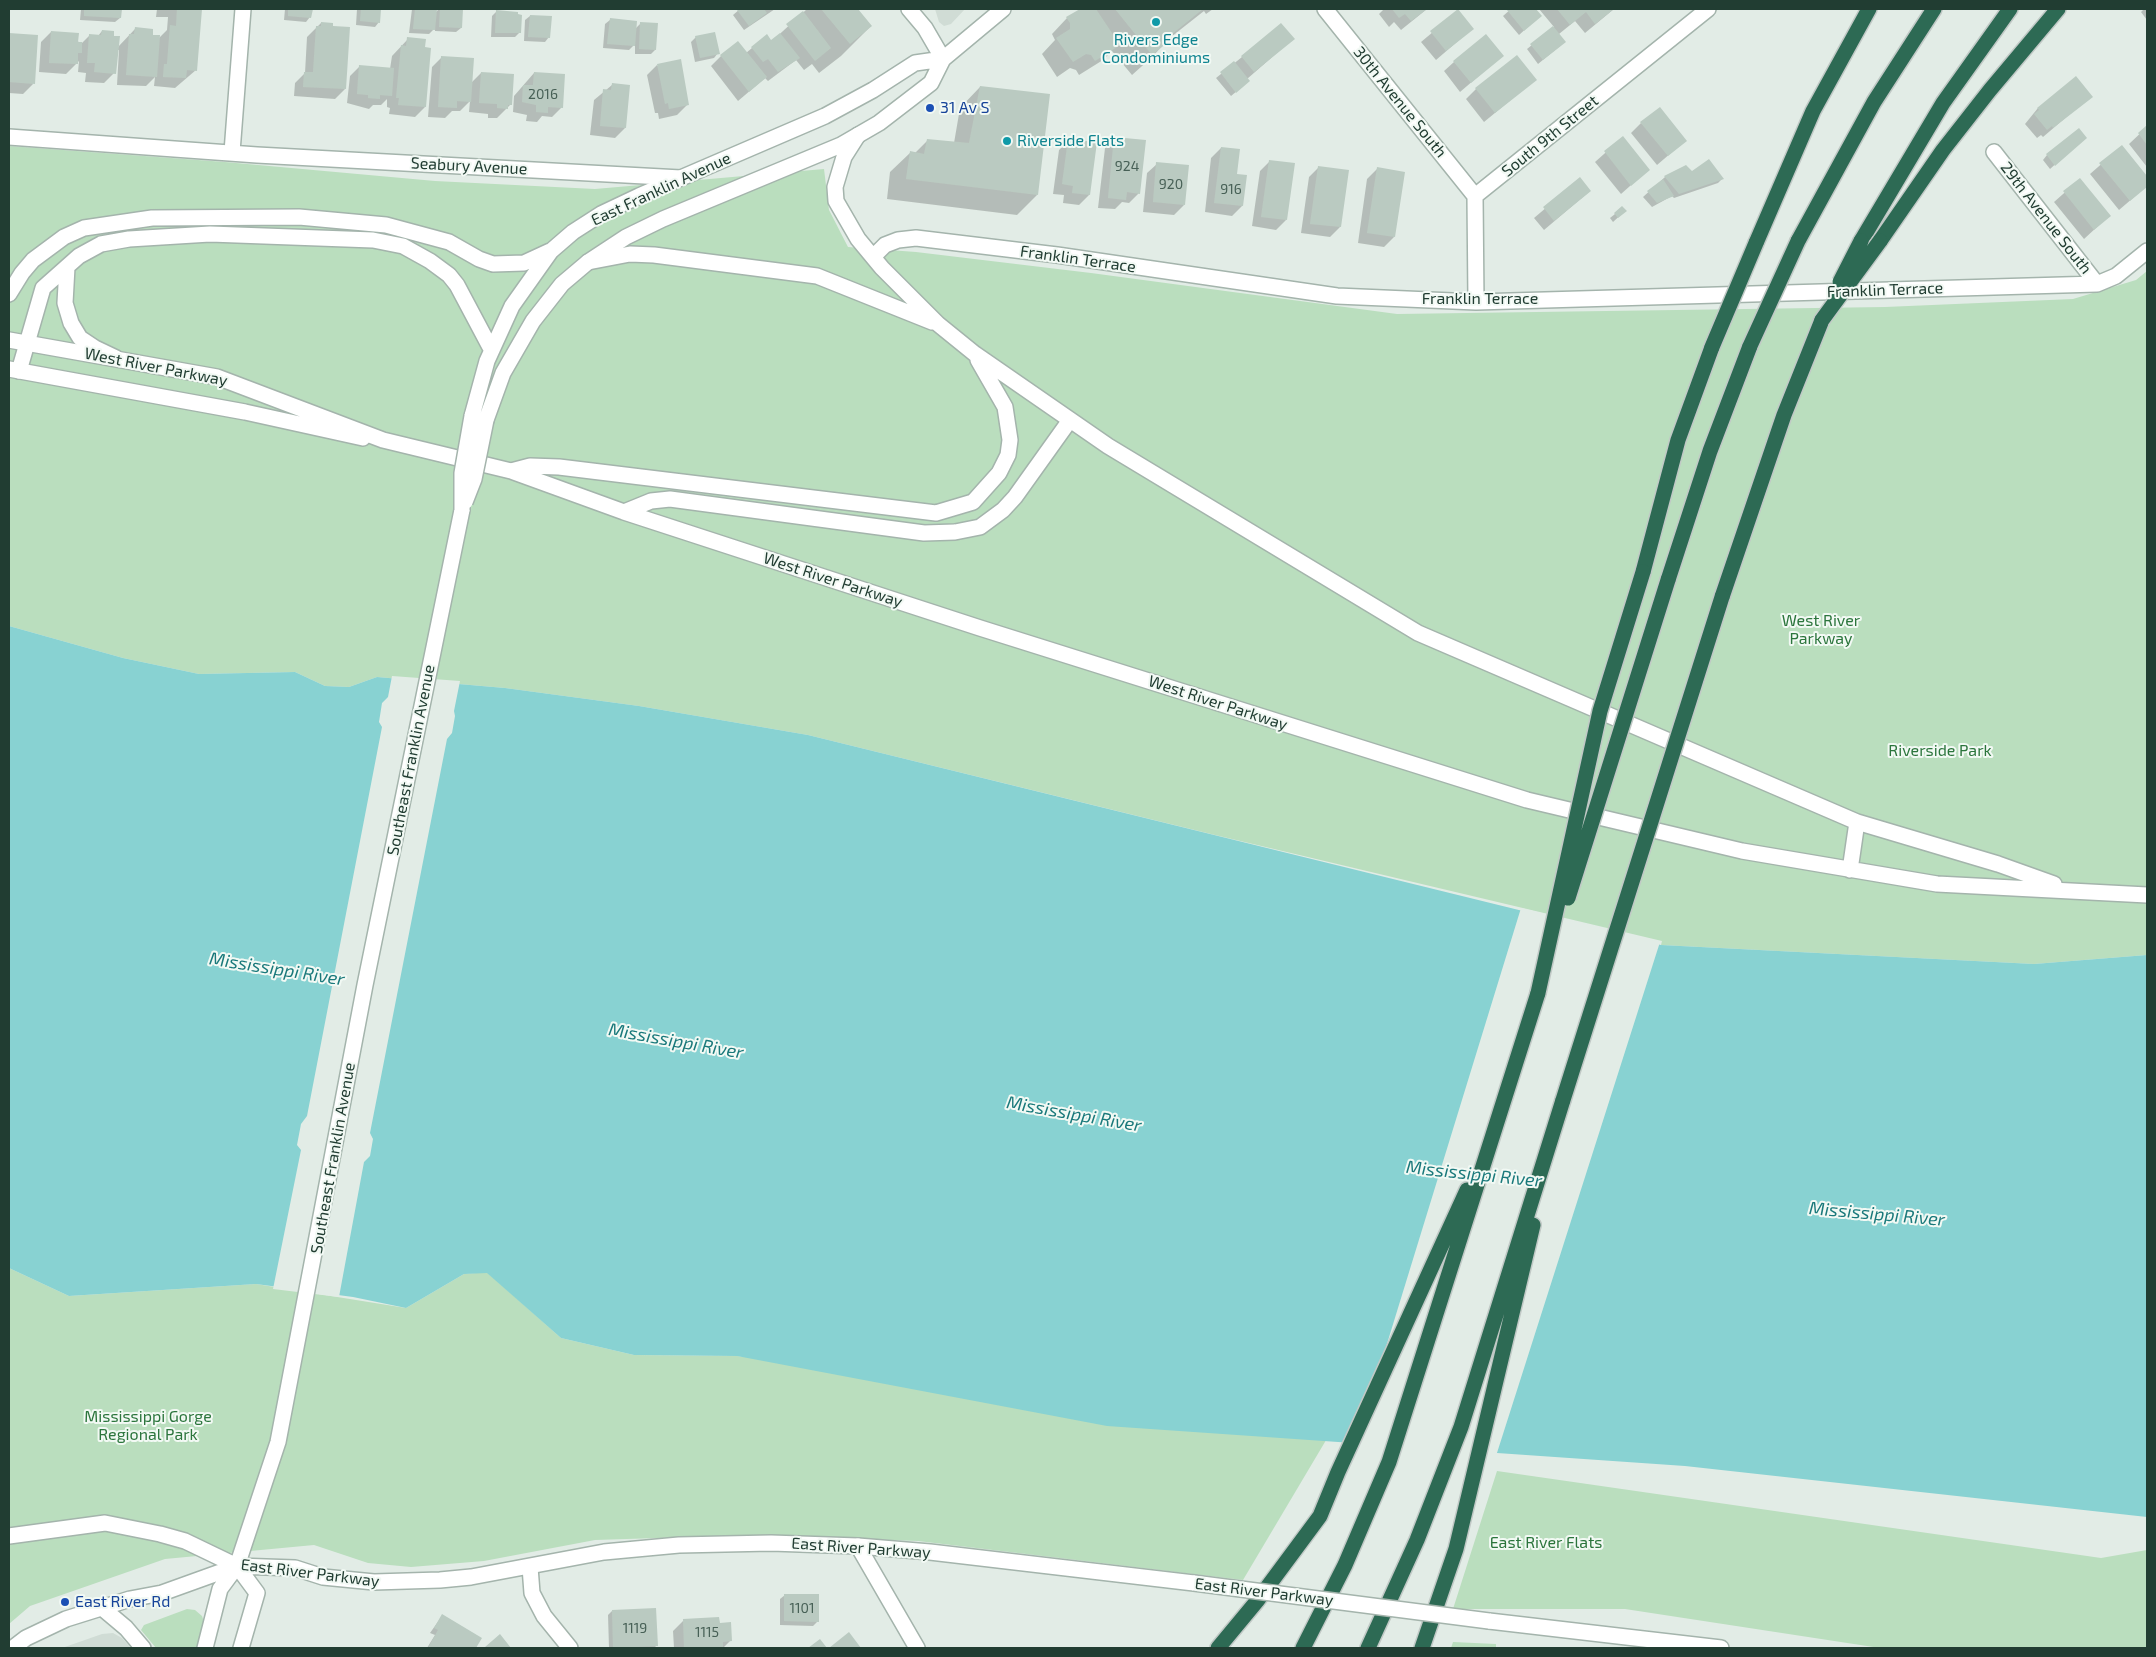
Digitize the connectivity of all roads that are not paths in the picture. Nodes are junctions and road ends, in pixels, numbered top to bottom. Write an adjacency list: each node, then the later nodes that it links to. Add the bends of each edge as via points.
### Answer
1 (243, 9): 13 (street)
2 (909, 9): 10 (street, via 925,28)
3 (1003, 9): 10 (street, East Franklin Avenue)
4 (1325, 9): 16 (street, 30th Avenue South)
5 (1708, 9): 16 (street, South 9th Street)
6 (1869, 9): 42 (highway, bridge, via 1813,111 1712,347 1678,440 1600,711)
7 (1934, 9): 42 (highway, bridge, via 1874,102 1798,241 1750,346 1710,451)
8 (2010, 9): 25 (highway, bridge, via 1943,103 1861,241)
9 (2058, 9): 25 (highway, bridge, via 1943,150)
10 (943, 59): 11 (street, East Franklin Avenue, via 931,83 905,105); 15 (street, East Franklin Avenue, via 915,63 825,116)
11 (858, 135): 19 (street, West River Parkway, via 838,174 836,201 858,239); 20 (street, East Franklin Avenue, via 662,219 626,237)
12 (9, 138): 13 (street)
13 (232, 152): 15 (street, Seabury Avenue)
14 (1994, 152): 22 (street, 29th Avenue South)
15 (682, 178): 17 (street, East Franklin Avenue, via 601,214)
16 (1475, 196): 24 (street)
17 (551, 251): 23 (street, via 524,263 493,264 449,242 386,225 298,217 152,218 84,228 64,236 33,260); 29 (street, East Franklin Avenue, via 514,303)
18 (2147, 251): 22 (street, via 2116,276)
19 (873, 257): 24 (street, Franklin Terrace, via 885,245 916,238 1337,296); 26 (street, West River Parkway)
20 (588, 262): 26 (street, West River Parkway, via 630,254 654,255 817,276); 33 (street, East Franklin Avenue, via 562,284 533,321)
21 (67, 267): 28 (street, via 43,288); 29 (street, via 101,244 128,239 210,234 373,240 403,246 449,275); 31 (street, via 65,304 71,323 80,338)
22 (2097, 284): 24 (street, Franklin Terrace)
23 (9, 294)
24 (1476, 302)
25 (1822, 320): 43 (highway, bridge, via 1766,466 1722,597)
26 (938, 324): 30 (street, West River Parkway)
27 (9, 340): 28 (street, West River Parkway)
28 (26, 343): 31 (street, West River Parkway); 32 (street)
29 (491, 349): 33 (street, East Franklin Avenue)
30 (975, 354): 34 (street, West River Parkway); 36 (street, via 1005,407 1010,440 1008,455 985,492 973,502 936,513 559,467 530,466)
31 (116, 358): 35 (street, West River Parkway, via 217,377)
32 (14, 370): 35 (street, West River Parkway, via 245,412 351,437)
33 (479, 418): 47 (street, Southeast Franklin Avenue, bridge, via 462,473 462,510 365,985 278,1442)
34 (1070, 420): 37 (street, via 1015,497 980,527 924,533 670,499 651,501); 38 (street, West River Parkway, via 1418,633)
35 (383, 440): 36 (street, West River Parkway)
36 (511, 471): 37 (street, West River Parkway)
37 (624, 512): 39 (street, West River Parkway, via 1527,800 1742,851)
38 (1857, 822): 39 (street); 40 (street, West River Parkway)
39 (1850, 870): 40 (street, West River Parkway, via 1937,884)
40 (2070, 889): 41 (street, West River Parkway)
41 (2147, 895)
42 (1538, 993): 44 (highway)
43 (1564, 1100): 58 (highway, via 1461,1427 1417,1540); 59 (highway, via 1456,1549)
44 (1494, 1132): 56 (highway, via 1320,1516); 57 (highway, via 1403,1421 1362,1526)
45 (9, 1536): 47 (street, East River Parkway, via 104,1523 185,1541)
46 (858, 1546): 48 (street, East River Parkway, via 771,1543 679,1545 604,1552); 55 (street); 60 (street, East River Parkway, bridge, via 1194,1583)
47 (237, 1566): 48 (street, East River Parkway, via 296,1568 323,1577 353,1581 414,1582); 49 (street, via 162,1593); 52 (street, Southeast Franklin Avenue, via 220,1589); 53 (street, via 257,1594)
48 (530, 1567): 54 (street, via 532,1593 544,1616)
49 (101, 1607): 50 (street, via 48,1626); 51 (street)
50 (12, 1648)
51 (143, 1648)
52 (205, 1648)
53 (242, 1648)
54 (570, 1648)
55 (917, 1648)
56 (1218, 1648)
57 (1303, 1648)
58 (1368, 1648)
59 (1422, 1648)
60 (1721, 1648)

